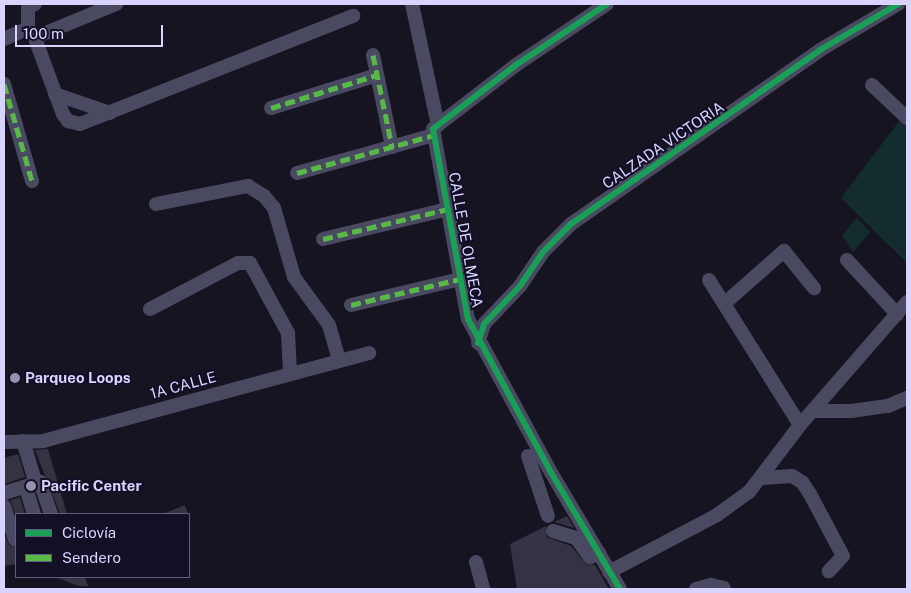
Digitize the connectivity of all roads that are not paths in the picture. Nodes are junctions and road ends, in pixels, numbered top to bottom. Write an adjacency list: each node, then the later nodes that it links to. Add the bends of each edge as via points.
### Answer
1 (35, 4): 7 (street, via 28,8)
2 (116, 4): 7 (street)
3 (412, 4): 17 (street, CALLE DE OLMECA)
4 (607, 4): 17 (street, via 516,66)
5 (898, 4): 33 (street, CALZADA VICTORIA, via 820,50 571,224 543,252 520,286 493,311 484,324)
6 (353, 16): 15 (street)
7 (32, 33): 8 (street); 13 (street)
8 (4, 39)
9 (373, 55): 10 (street)
10 (377, 75): 14 (street); 18 (street)
11 (4, 84): 20 (street)
12 (872, 85): 16 (street)
13 (55, 94): 15 (street); 15 (street, via 63,114 72,123 85,124)
14 (271, 108)
15 (110, 113)
16 (907, 118)
17 (431, 133): 18 (street); 22 (street, CALLE DE OLMECA)
18 (392, 147): 19 (street)
19 (297, 173)
20 (32, 181)
21 (156, 204): 35 (street, via 248,186 264,196 274,208 294,278 329,325)
22 (443, 210): 23 (street); 26 (street, CALLE DE OLMECA)
23 (323, 239)
24 (847, 260): 32 (street)
25 (709, 280): 29 (street)
26 (454, 281): 30 (street); 33 (street, CALLE DE OLMECA)
27 (814, 288): 29 (street, via 784,251)
28 (907, 302): 32 (street)
29 (725, 303): 39 (street)
30 (351, 305)
31 (150, 309): 36 (street, via 238,263 250,263 288,333)
32 (897, 314): 38 (street)
33 (478, 343): 43 (street, CALLE DE OLMECA)
34 (369, 352): 35 (street, 1A CALLE)
35 (339, 362): 36 (street, 1A CALLE)
36 (290, 373): 40 (street, 1A CALLE, via 43,441)
37 (907, 398): 38 (street, via 888,406)
38 (814, 411): 39 (street)
39 (800, 425): 45 (street)
40 (26, 441): 41 (street, 1A CALLE); 46 (street)
41 (4, 442)
42 (528, 456): 44 (street)
43 (549, 469): 44 (street); 54 (street, CALLE DE OLMECA)
44 (535, 476): 51 (street)
45 (762, 478): 56 (street, via 792,476 802,482 843,556); 57 (street, via 733,506)
46 (34, 485): 47 (street); 49 (street); 50 (street)
47 (4, 492)
48 (4, 506): 53 (street)
49 (34, 513)
50 (50, 513)
51 (548, 516)
52 (553, 530): 54 (street, via 576,538 590,557)
53 (12, 540)
54 (598, 553): 57 (street, CALLE DE OLMECA)
55 (476, 562): 59 (street)
56 (829, 571)
57 (609, 572): 60 (street, CALLE DE OLMECA)
58 (724, 588): 61 (street, via 711,585)
59 (483, 589)
60 (620, 589)
61 (696, 589)

